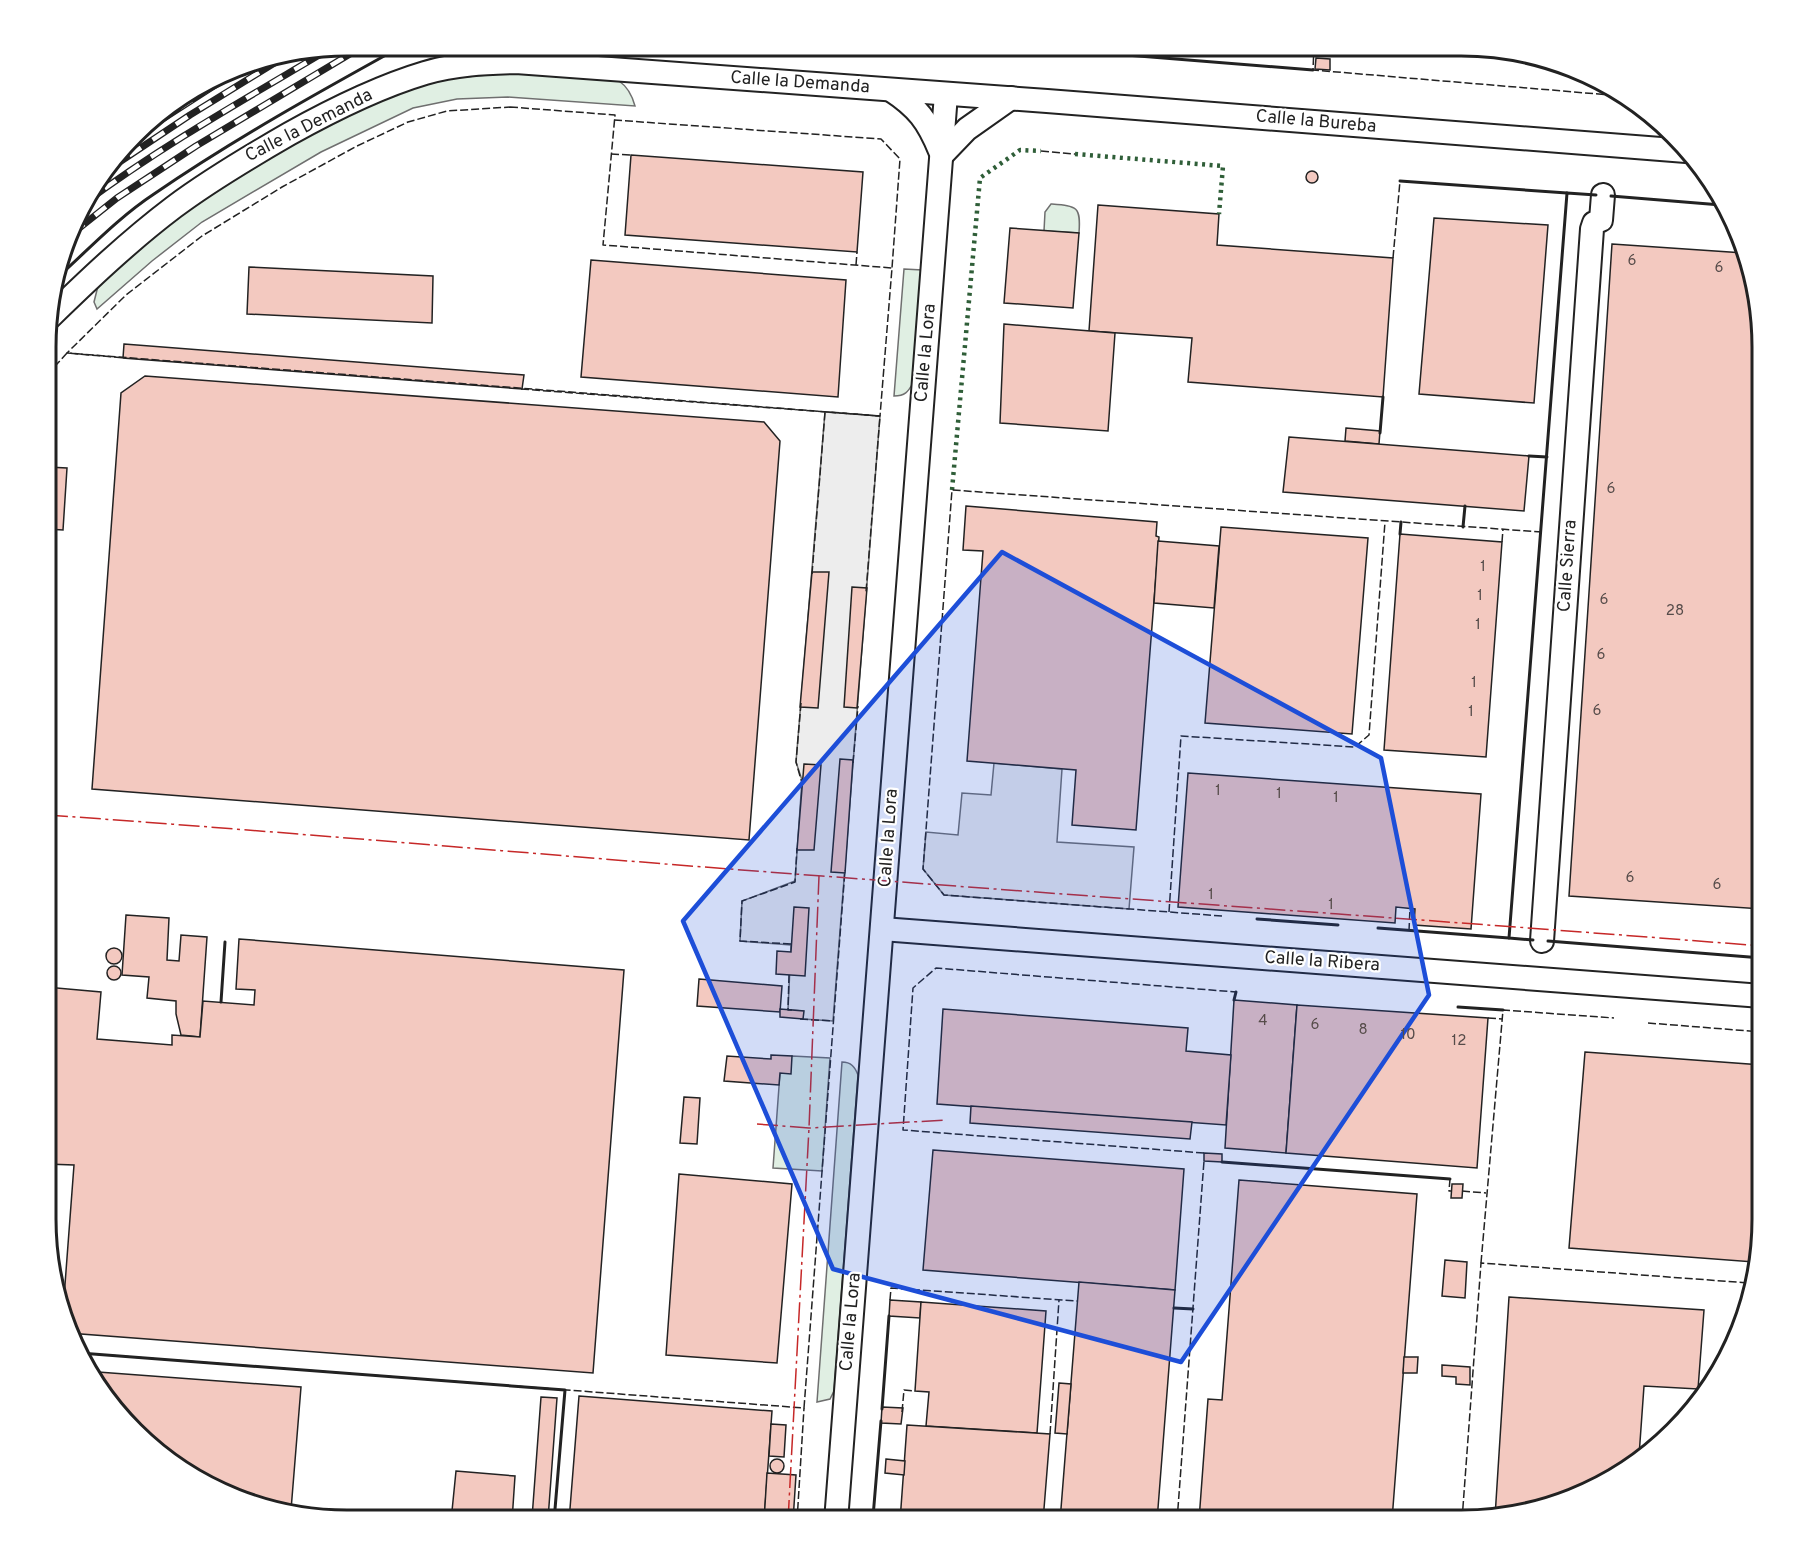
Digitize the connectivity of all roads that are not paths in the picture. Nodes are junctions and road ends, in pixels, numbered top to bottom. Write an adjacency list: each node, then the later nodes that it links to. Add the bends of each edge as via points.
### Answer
1 (891, 90): 2 (street, Calle la Demanda); 5 (street, Calle la Lora, via 924,117); 7 (street, Calle la Demanda, via 516,62 465,65 425,73 315,119 241,162 152,225)
2 (946, 94): 3 (street, Calle la Bureba); 5 (street, Calle la Lora)
3 (1011, 98): 4 (street, Calle la Bureba); 5 (street, via 967,129)
4 (1674, 150)
5 (942, 155): 8 (street, Calle la Lora)
6 (1603, 195): 9 (street, Calle Sierra, via 1601,220 1592,229)
7 (58, 309)
8 (882, 929): 10 (street, Calle la Ribera); 11 (street, Calle la Lora)
9 (1542, 941)
10 (1752, 995)
11 (837, 1510)

